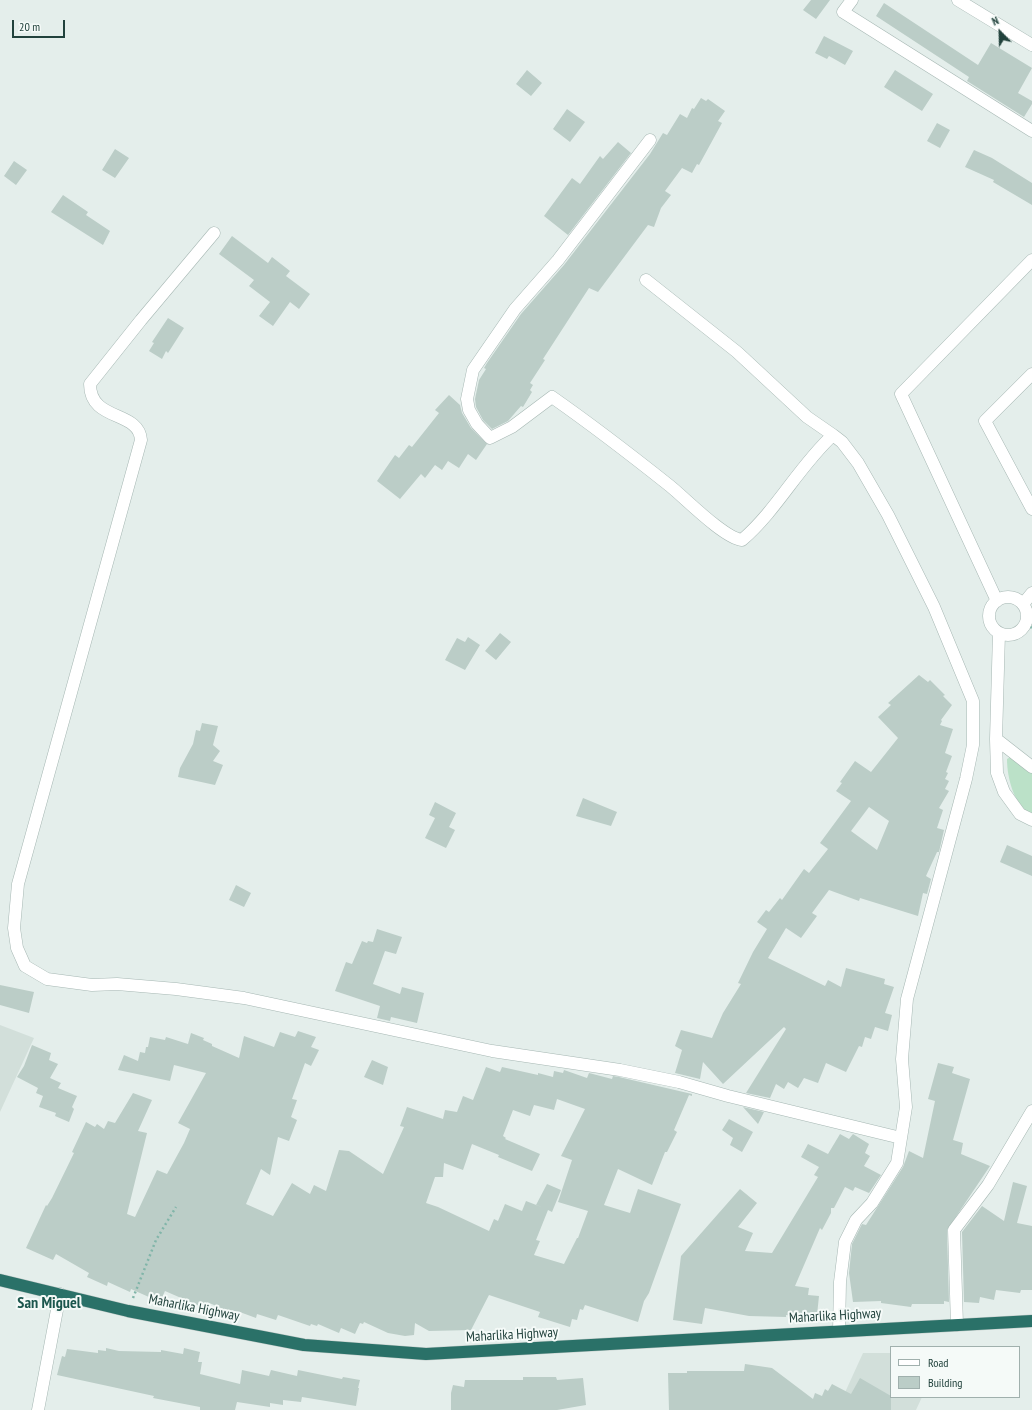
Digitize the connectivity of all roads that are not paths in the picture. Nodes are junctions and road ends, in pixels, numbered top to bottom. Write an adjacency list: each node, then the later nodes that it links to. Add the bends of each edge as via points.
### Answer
1 (852, 0): 4 (street, via 843,12)
2 (958, 0): 3 (street)
3 (1032, 45)
4 (1032, 131)
5 (650, 140): 10 (street, via 558,260 515,309 473,370 467,399 469,410 477,424 490,438 512,427 552,397 670,486 735,540 742,540 758,526 808,462)
6 (214, 233): 21 (street, via 90,384 90,392 97,405 134,425 141,440 18,884 14,928 17,948 25,966 48,979 92,985 117,984 176,989 244,998 492,1051 620,1070 679,1082)
7 (1032, 260): 13 (street, via 901,394)
8 (646, 280): 10 (street, via 737,352 806,417)
9 (1032, 374): 11 (street, via 985,421)
10 (833, 435): 21 (street, via 842,442 858,463 888,515 934,607 973,700 973,745 966,780 906,999 902,1059 906,1107)
11 (1032, 509)
12 (1032, 593): 14 (street)
13 (997, 601): 14 (street, via 1006,598 1016,599); 16 (street, via 991,608 989,618 992,627)
14 (1023, 604): 15 (street)
15 (1029, 626): 16 (street, via 1009,635)
16 (999, 633): 17 (street)
17 (996, 739): 18 (street); 19 (street, via 997,773 1004,792 1020,814)
18 (1032, 767)
19 (1032, 820)
20 (1032, 1111): 25 (street, via 988,1185 954,1230)
21 (901, 1138): 26 (street, via 897,1163 872,1203 856,1220 845,1242 840,1282)
22 (0, 1280): 23 (highway, Maharlika Highway)
23 (60, 1294): 26 (highway, Maharlika Highway, via 128,1311 304,1345 426,1354); 27 (street)
24 (1032, 1321): 25 (highway, Maharlika Highway)
25 (957, 1325): 26 (highway, Maharlika Highway)
26 (839, 1331)
27 (38, 1410)

